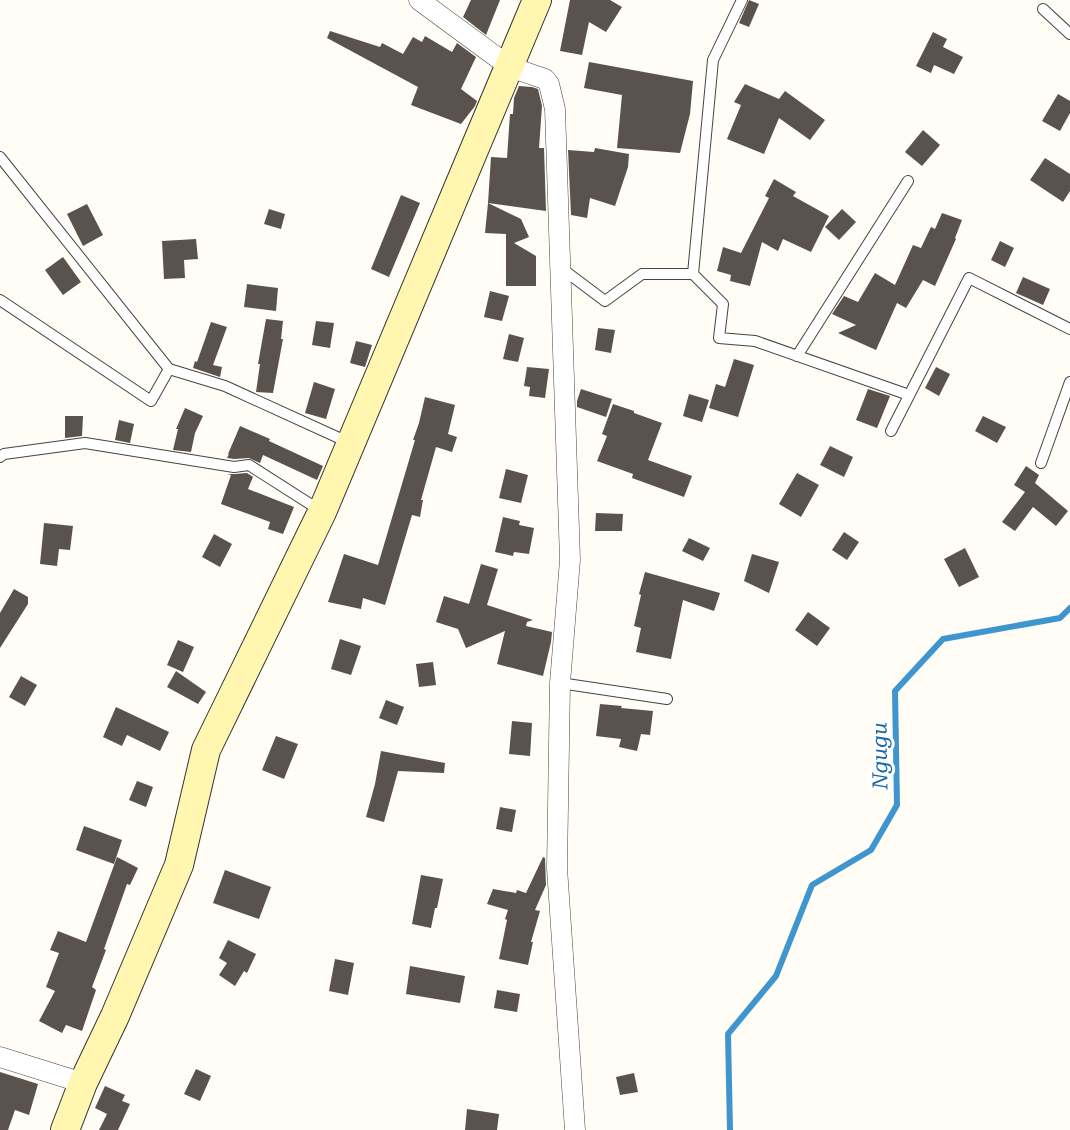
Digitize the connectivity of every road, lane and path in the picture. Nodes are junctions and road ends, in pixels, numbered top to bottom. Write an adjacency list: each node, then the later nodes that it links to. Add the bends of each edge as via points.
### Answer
1 (419, 0): 6 (street)
2 (537, 0): 6 (main road)
3 (742, 0): 10 (lane, via 713,60)
4 (1043, 9): 5 (lane)
5 (1070, 34)
6 (510, 67): 9 (street, via 545,79 552,94); 18 (main road)
7 (0, 157): 14 (lane)
8 (908, 181): 13 (lane)
9 (561, 268): 10 (lane, via 606,301 642,274); 22 (street, via 570,560)
10 (693, 274): 13 (lane, via 723,304 719,338 754,341)
11 (0, 300): 14 (lane, via 151,401)
12 (1070, 329): 16 (lane, via 969,278)
13 (797, 356): 16 (lane)
14 (168, 369): 18 (lane, via 225,386)
15 (1070, 382): 20 (lane)
16 (909, 395): 17 (lane)
17 (891, 431)
18 (350, 443): 21 (main road)
19 (1, 455): 21 (lane, via 85,443 234,467 249,465)
20 (1041, 463)
21 (322, 512): 25 (main road, via 206,750 179,865)
22 (560, 683): 23 (lane); 27 (street, via 557,868)
23 (667, 699)
24 (0, 1057): 25 (street)
25 (83, 1083): 26 (main road)
26 (65, 1130)
27 (575, 1130)

